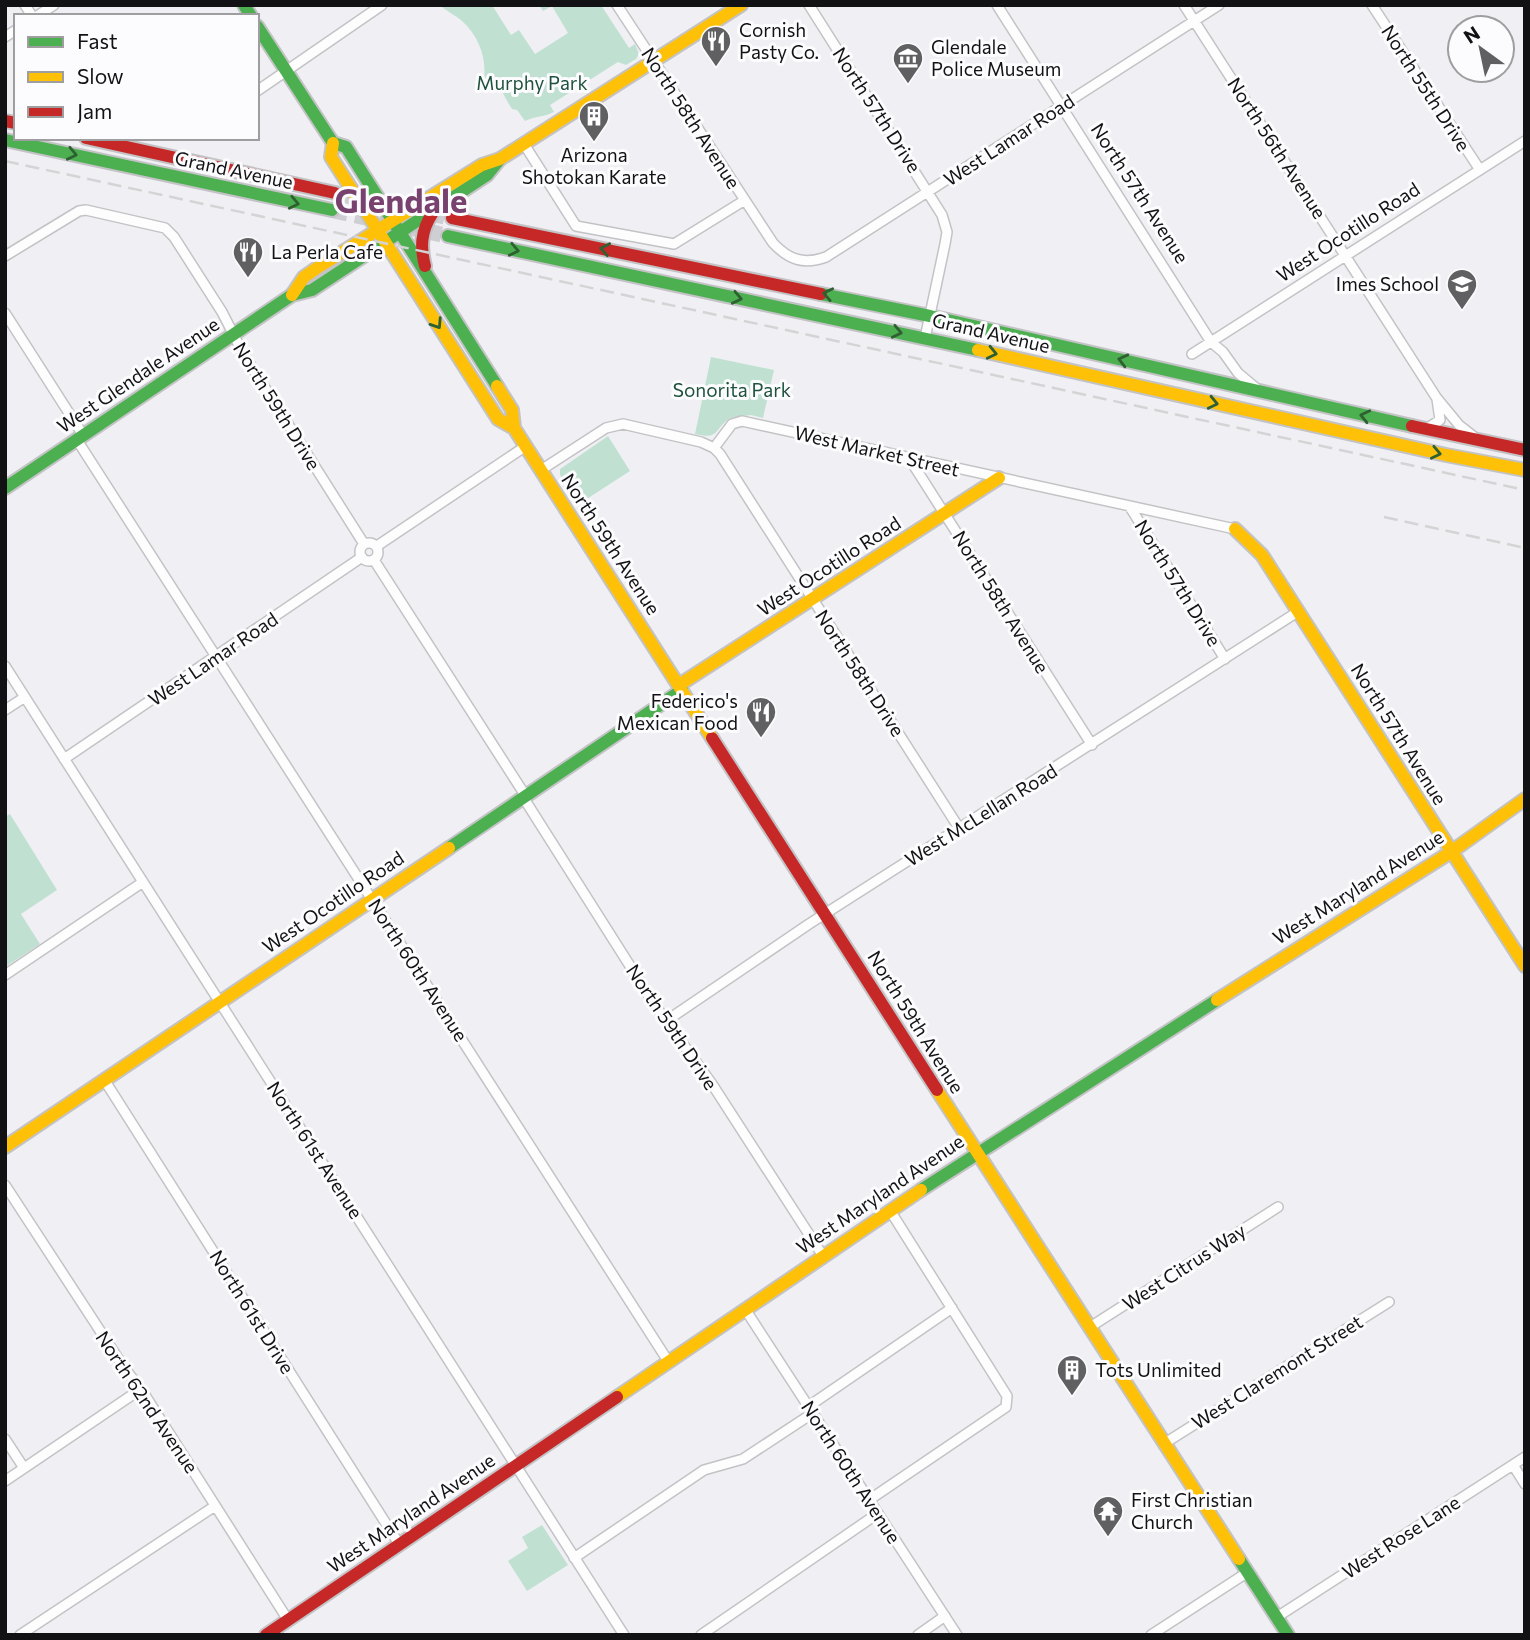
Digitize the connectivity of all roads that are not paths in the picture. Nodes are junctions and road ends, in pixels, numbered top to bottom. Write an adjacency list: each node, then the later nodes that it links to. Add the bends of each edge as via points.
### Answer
1 (382, 5): 12 (street)
2 (617, 5): 11 (street, North 58th Avenue)
3 (741, 5): 11 (main road, West Glendale Avenue)
4 (809, 5): 22 (street, North 57th Drive)
5 (997, 5): 14 (street, North 57th Avenue)
6 (1184, 5): 9 (street, North 56th Avenue)
7 (1219, 5): 9 (street, West Lamar Road)
8 (1372, 5): 21 (street, North 55th Drive)
9 (1194, 21): 14 (street, West Lamar Road); 33 (street, North 56th Avenue)
10 (259, 29): 12 (main road, North 59th Avenue)
11 (654, 61): 19 (main road, West Glendale Avenue); 24 (street, North 58th Avenue)
12 (287, 71): 13 (street); 18 (main road, North 59th Avenue)
13 (259, 90)
14 (1062, 107): 22 (street, West Lamar Road); 41 (street, North 57th Avenue)
15 (5, 140): 26 (main road, Grand Avenue, one-way to 26)
16 (95, 140): 23 (main road, Grand Avenue)
17 (1525, 141): 21 (street, West Ocotillo Road)
18 (333, 143): 28 (main road, North 59th Avenue, via 346,147); 29 (main road, North 59th Avenue, via 331,157)
19 (524, 144): 20 (main road, West Glendale Avenue); 24 (street, via 576,226 674,244)
20 (500, 159): 25 (main road, West Glendale Avenue, via 487,175); 28 (main road, West Glendale Avenue, via 482,165)
21 (1480, 170): 33 (street, West Ocotillo Road)
22 (929, 191): 34 (street, West Lamar Road, via 826,257); 38 (street, North 57th Drive, via 947,232)
23 (335, 192)
24 (745, 200): 34 (street, North 58th Avenue, via 773,243)
25 (438, 207): 28 (main road, West Glendale Avenue); 36 (main road, via 421,241 425,266)
26 (332, 210)
27 (452, 218): 38 (main road, Grand Avenue, one-way to 27)
28 (396, 227): 29 (main road, West Glendale Avenue); 31 (main road, West Glendale Avenue); 36 (main road, North 59th Avenue)
29 (377, 230): 31 (main road, North 59th Avenue); 35 (main road, West Glendale Avenue, via 304,277)
30 (448, 236): 40 (main road, Grand Avenue, one-way to 40)
31 (384, 242): 35 (main road, West Glendale Avenue, via 312,290); 45 (main road, North 59th Avenue, one-way to 45, via 498,419)
32 (5, 256): 39 (street, North 59th Drive, via 79,211 158,225 170,232)
33 (1346, 256): 41 (street, West Ocotillo Road); 44 (street, North 56th Avenue)
34 (795, 260)
35 (292, 295): 39 (main road, West Glendale Avenue)
36 (439, 295): 45 (main road, North 59th Avenue, via 512,410)
37 (5, 313): 47 (street, North 60th Avenue)
38 (930, 316): 40 (street, North 57th Drive); 43 (main road, Grand Avenue, one-way to 38)
39 (233, 334): 47 (main road, West Glendale Avenue); 60 (street, North 59th Drive)
40 (925, 338): 54 (main road, Grand Avenue, one-way to 54)
41 (1211, 342): 42 (street, West Ocotillo Road); 43 (street, North 57th Avenue)
42 (1192, 354)
43 (1261, 393): 46 (main road, Grand Avenue, one-way to 43)
44 (1436, 397): 46 (street, via 1440,420); 48 (street, North 56th Avenue, via 1459,425)
45 (514, 428): 49 (main road, North 59th Avenue)
46 (1418, 428): 48 (main road, Grand Avenue)
47 (80, 437): 56 (main road, West Glendale Avenue); 66 (street, North 60th Avenue)
48 (1480, 441): 51 (main road, Grand Avenue)
49 (526, 446): 53 (main road, North 59th Avenue); 61 (street)
50 (714, 448): 52 (street, West Market Street, via 732,424 742,421); 53 (street, via 622,424 606,428); 64 (street, North 58th Drive)
51 (1525, 450)
52 (909, 458): 55 (street, West Market Street); 58 (street, North 58th Avenue)
53 (541, 470): 69 (main road, North 59th Avenue)
54 (1525, 470)
55 (999, 478): 57 (street, West Market Street); 58 (main road, West Ocotillo Road)
56 (5, 488)
57 (1130, 507): 59 (street, West Market Street); 67 (street, North 57th Drive)
58 (945, 514): 64 (main road, West Ocotillo Road); 72 (street, North 58th Avenue)
59 (1235, 529): 65 (main road, North 57th Avenue, via 1255,545)
60 (364, 544): 61 (street); 62 (street)
61 (377, 546): 63 (street)
62 (362, 557): 63 (street); 66 (street, West Lamar Road)
63 (374, 560): 74 (street, North 59th Drive)
64 (813, 599): 69 (main road, West Ocotillo Road); 76 (street, North 58th Drive)
65 (1299, 611): 67 (street, West McLellan Road); 77 (main road, North 57th Avenue)
66 (216, 656): 73 (street, West Lamar Road); 79 (street, North 60th Avenue)
67 (1225, 659): 72 (street, West McLellan Road)
68 (5, 666): 70 (street, North 61st Avenue)
69 (680, 687): 74 (main road, West Ocotillo Road); 80 (main road, North 59th Avenue)
70 (25, 697): 71 (street); 73 (street, North 61st Avenue)
71 (5, 710)
72 (1092, 745): 76 (street, West McLellan Road)
73 (64, 760): 78 (street, North 61st Avenue)
74 (524, 796): 79 (main road, West Ocotillo Road); 84 (street, North 59th Drive)
75 (1525, 799): 77 (main road, West Maryland Avenue)
76 (959, 828): 80 (street, West McLellan Road)
77 (1451, 852): 81 (main road, North 57th Avenue); 87 (main road, West Maryland Avenue)
78 (143, 882): 82 (street); 83 (street, North 61st Avenue)
79 (372, 898): 83 (main road, West Ocotillo Road); 96 (street, North 60th Avenue)
80 (825, 914): 84 (street, West McLellan Road); 87 (main road, North 59th Avenue)
81 (1525, 965)
82 (5, 975)
83 (219, 1002): 85 (main road, West Ocotillo Road); 102 (street, North 61st Avenue)
84 (666, 1021): 91 (street, North 59th Drive)
85 (105, 1081): 86 (main road, West Ocotillo Road); 110 (street, North 61st Drive)
86 (5, 1147)
87 (977, 1153): 90 (main road, West Maryland Avenue); 95 (main road, North 59th Avenue)
88 (5, 1185): 97 (street, North 62nd Avenue)
89 (1278, 1207): 95 (street, West Citrus Way)
90 (891, 1212): 91 (main road, West Maryland Avenue); 93 (street)
91 (823, 1256): 94 (main road, West Maryland Avenue)
92 (1389, 1302): 100 (street, West Claremont Street)
93 (952, 1308): 98 (street); 107 (street, via 1007,1396 1006,1407)
94 (746, 1309): 96 (main road, West Maryland Avenue); 98 (street, North 60th Avenue)
95 (1090, 1327): 100 (main road, North 59th Avenue)
96 (668, 1361): 102 (main road, West Maryland Avenue)
97 (141, 1389): 104 (street); 108 (street, North 62nd Avenue)
98 (811, 1410): 107 (street, North 60th Avenue); 111 (street, via 743,1459 704,1470)
99 (5, 1438): 104 (street)
100 (1165, 1443): 112 (main road, North 59th Avenue)
101 (1525, 1457): 103 (street, West Rose Lane)
102 (515, 1465): 110 (main road, West Maryland Avenue); 111 (street, North 61st Avenue)
103 (1513, 1465): 106 (street); 114 (street, West Rose Lane)
104 (24, 1468): 105 (street)
105 (5, 1481)
106 (1525, 1484)
107 (869, 1500): 109 (street, North 60th Avenue)
108 (215, 1506): 115 (street, North 62nd Avenue); 117 (street)
109 (877, 1514): 113 (street, North 60th Avenue); 119 (street)
110 (399, 1544): 115 (main road, West Maryland Avenue)
111 (574, 1558): 118 (street, North 61st Avenue)
112 (1248, 1572): 114 (main road, North 59th Avenue); 122 (street)
113 (945, 1616): 120 (street); 121 (street, North 60th Avenue)
114 (1277, 1617): 123 (main road, North 59th Avenue)
115 (288, 1620): 116 (main road, West Maryland Avenue)
116 (271, 1633)
117 (20, 1635)
118 (624, 1635)
119 (701, 1635)
120 (918, 1635)
121 (957, 1635)
122 (1151, 1635)
123 (1288, 1635)

